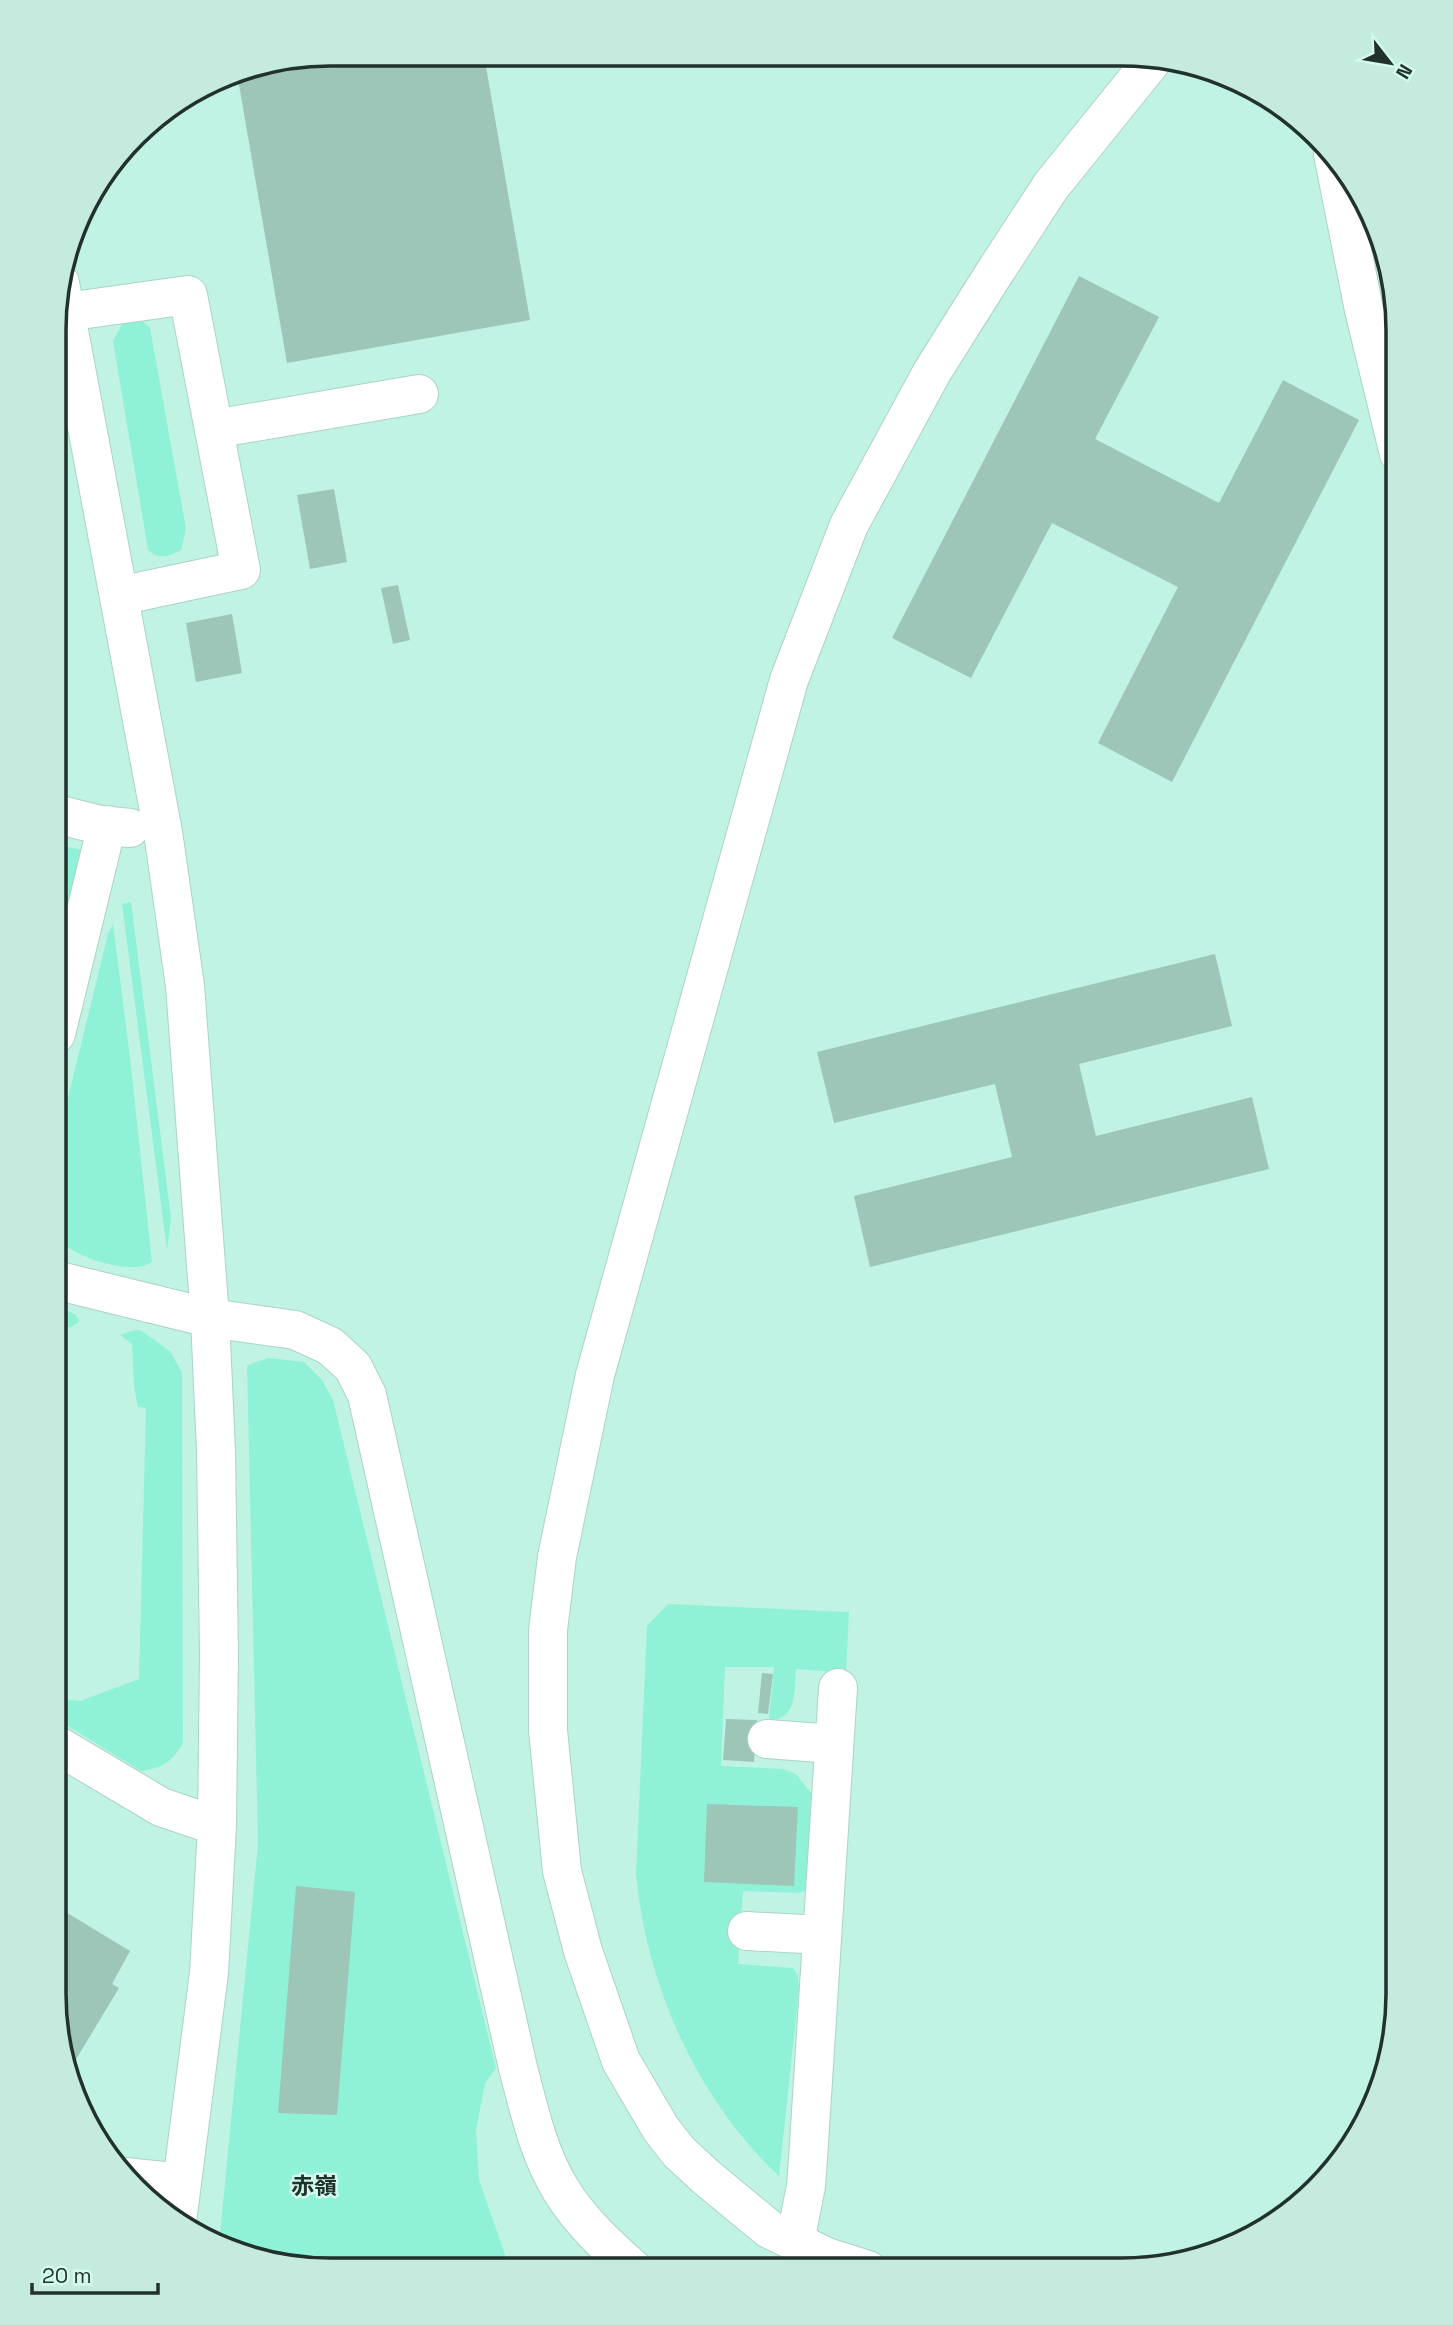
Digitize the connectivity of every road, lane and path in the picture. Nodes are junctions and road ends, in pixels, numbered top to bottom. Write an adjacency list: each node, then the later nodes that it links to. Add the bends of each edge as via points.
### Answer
1 (1146, 68): 25 (lane, via 1051,186 993,275 932,372 849,525 785,693 595,1375 557,1556 548,1630 548,1730 562,1871 583,1951 621,2061 660,2129 679,2152 769,2229)
2 (1338, 178): 6 (lane)
3 (69, 298): 7 (lane, via 188,295)
4 (67, 318): 8 (lane)
5 (419, 394): 7 (lane)
6 (1386, 401)
7 (214, 429): 8 (lane, via 241,570)
8 (119, 596): 11 (lane)
9 (66, 816): 10 (lane)
10 (107, 825): 11 (lane); 12 (lane)
11 (163, 832): 14 (lane, via 185,986)
12 (66, 990)
13 (66, 1283): 14 (lane)
14 (210, 1318): 19 (lane, via 219,1654); 26 (lane, via 295,1330 330,1346 353,1367 367,1395 538,2140 560,2190 595,2235)
15 (838, 1688): 17 (lane)
16 (767, 1739): 17 (lane)
17 (834, 1744): 21 (lane)
18 (66, 1751): 19 (lane, via 161,1807)
19 (216, 1826): 23 (lane, via 209,1973)
20 (747, 1931): 21 (lane)
21 (821, 1935): 25 (lane, via 806,2186)
22 (142, 2179): 23 (lane)
23 (182, 2183): 24 (lane)
24 (179, 2210)
25 (795, 2242): 27 (lane)
26 (621, 2258)
27 (830, 2258)

